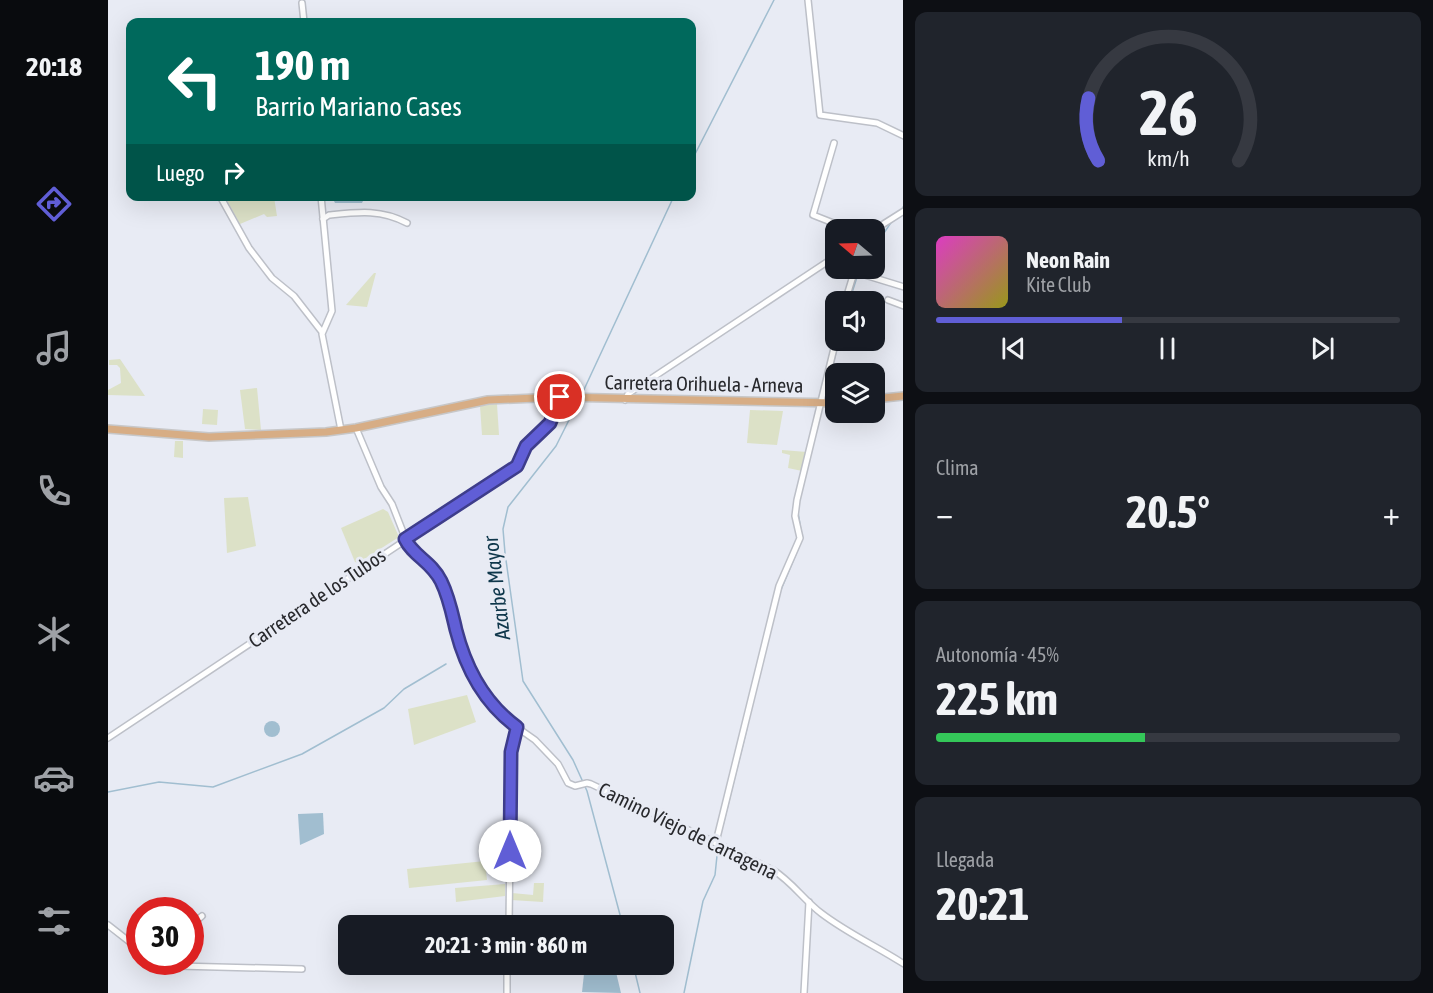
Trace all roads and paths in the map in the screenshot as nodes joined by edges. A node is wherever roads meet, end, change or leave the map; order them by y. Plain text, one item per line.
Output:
1 (808, 0) edge
2 (302, 3) dead end
3 (304, 18) edge
4 (903, 136) edge
5 (834, 143) dead end
6 (223, 201) edge
7 (321, 201) edge
8 (903, 211) edge
9 (323, 219) junction
10 (825, 220) edge
11 (885, 223) edge
12 (407, 224) dead end
13 (825, 263) edge
14 (881, 279) edge
15 (903, 287) edge
16 (888, 300) dead end
17 (903, 306) edge
18 (322, 332) junction
19 (834, 351) edge
20 (903, 396) edge
21 (560, 397) junction
22 (885, 398) edge
23 (625, 399) junction
24 (822, 403) junction
25 (356, 428) junction
26 (108, 429) edge
27 (341, 430) junction
28 (405, 539) junction
29 (517, 727) junction
30 (108, 738) edge
31 (716, 842) junction
32 (809, 902) junction
33 (508, 915) edge
34 (108, 925) edge
35 (126, 939) edge
36 (903, 964) edge
37 (204, 967) edge
38 (302, 969) dead end
39 (507, 975) edge
40 (506, 990) edge
41 (499, 993) edge
42 (804, 993) edge

1 - 4 street
2 - 3 street
5 - 10 street
6 - 18 street
7 - 9 street
8 - 11 street
9 - 12 street
9 - 18 street
13 - 23 street
14 - 15 street
16 - 17 street
18 - 27 street
19 - 24 street
20 - 22 main road
21 - 23 main road, Carretera Orihuela - Arneva
21 - 25 main road, Carretera Orihuela - Arneva
21 - 28 street, Carretera de los Tubos
23 - 24 main road, Carretera Orihuela - Arneva
24 - 31 street
25 - 27 main road, Carretera Orihuela - Arneva
25 - 28 street
26 - 27 main road, Carretera Orihuela - Arneva
28 - 29 street
28 - 30 street, Carretera de los Tubos
29 - 31 street, Camino Viejo de Cartagena
29 - 33 street
31 - 32 street, Camino Viejo de Cartagena
32 - 36 street, Camino Viejo de Cartagena
32 - 42 street
34 - 35 street
37 - 38 street
39 - 40 street
40 - 41 street

